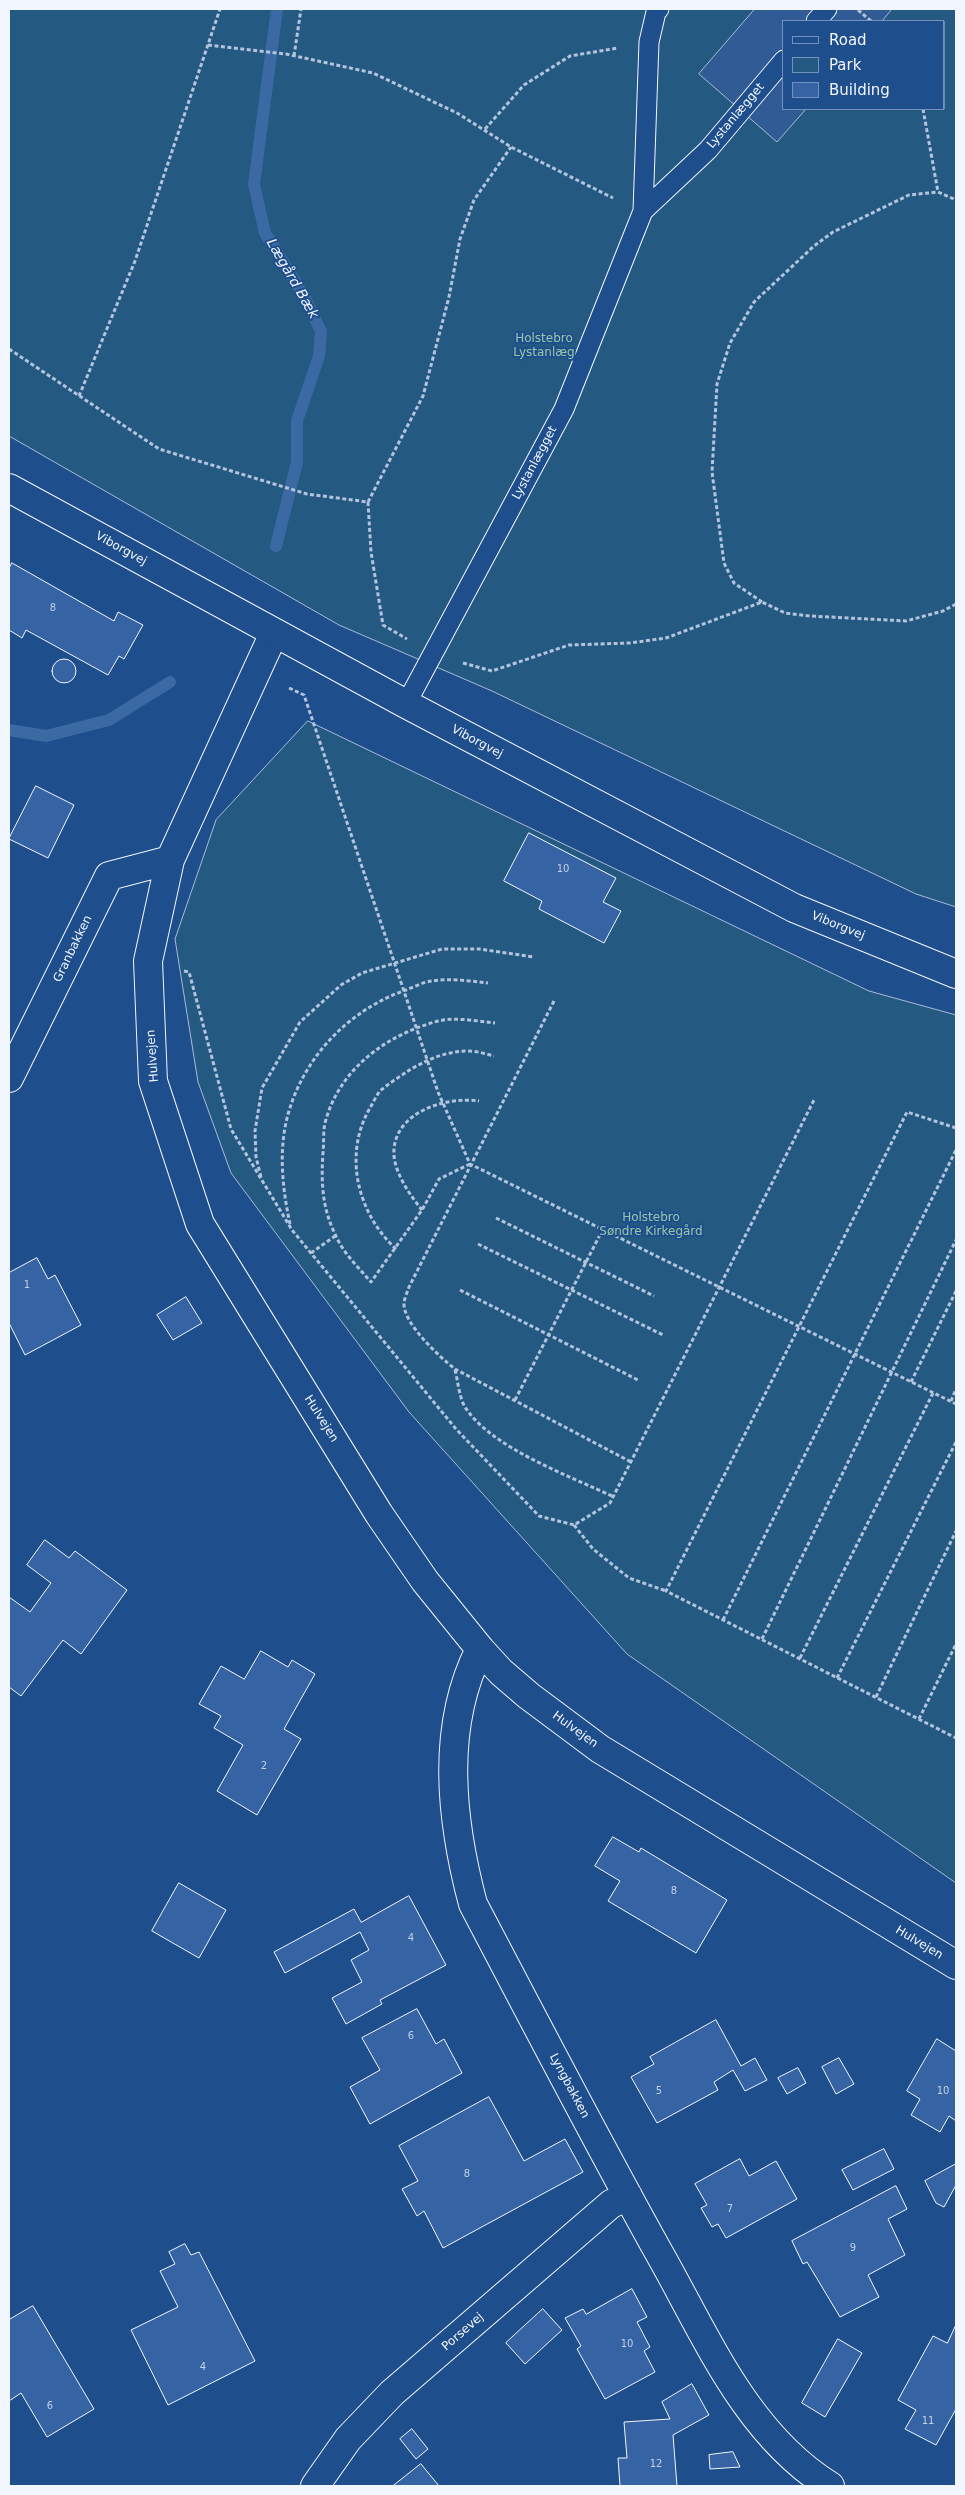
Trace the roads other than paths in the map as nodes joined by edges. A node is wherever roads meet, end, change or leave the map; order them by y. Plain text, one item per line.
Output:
1 (659, 9) edge
2 (827, 9) edge
3 (817, 20) edge
4 (782, 62) edge
5 (643, 212) junction
6 (9, 488) edge
7 (274, 633) junction
8 (406, 704) junction
9 (170, 860) junction
10 (956, 974) edge
11 (9, 1078) edge
12 (480, 1649) junction
13 (956, 1965) edge
14 (628, 2196) junction
15 (820, 2484) edge
16 (315, 2486) edge

1 - 5 lane, Lystanlægget
2 - 3 lane
4 - 5 lane, Lystanlægget
5 - 8 lane, Lystanlægget
6 - 7 street, Viborgvej
7 - 8 street, Viborgvej
7 - 9 street, Hulvejen
8 - 10 street, Viborgvej
9 - 11 street, Granbakken
9 - 12 street, Hulvejen
12 - 13 street, Hulvejen
12 - 14 street, Lyngbakken
14 - 15 street, Lyngbakken
14 - 16 street, Porsevej

